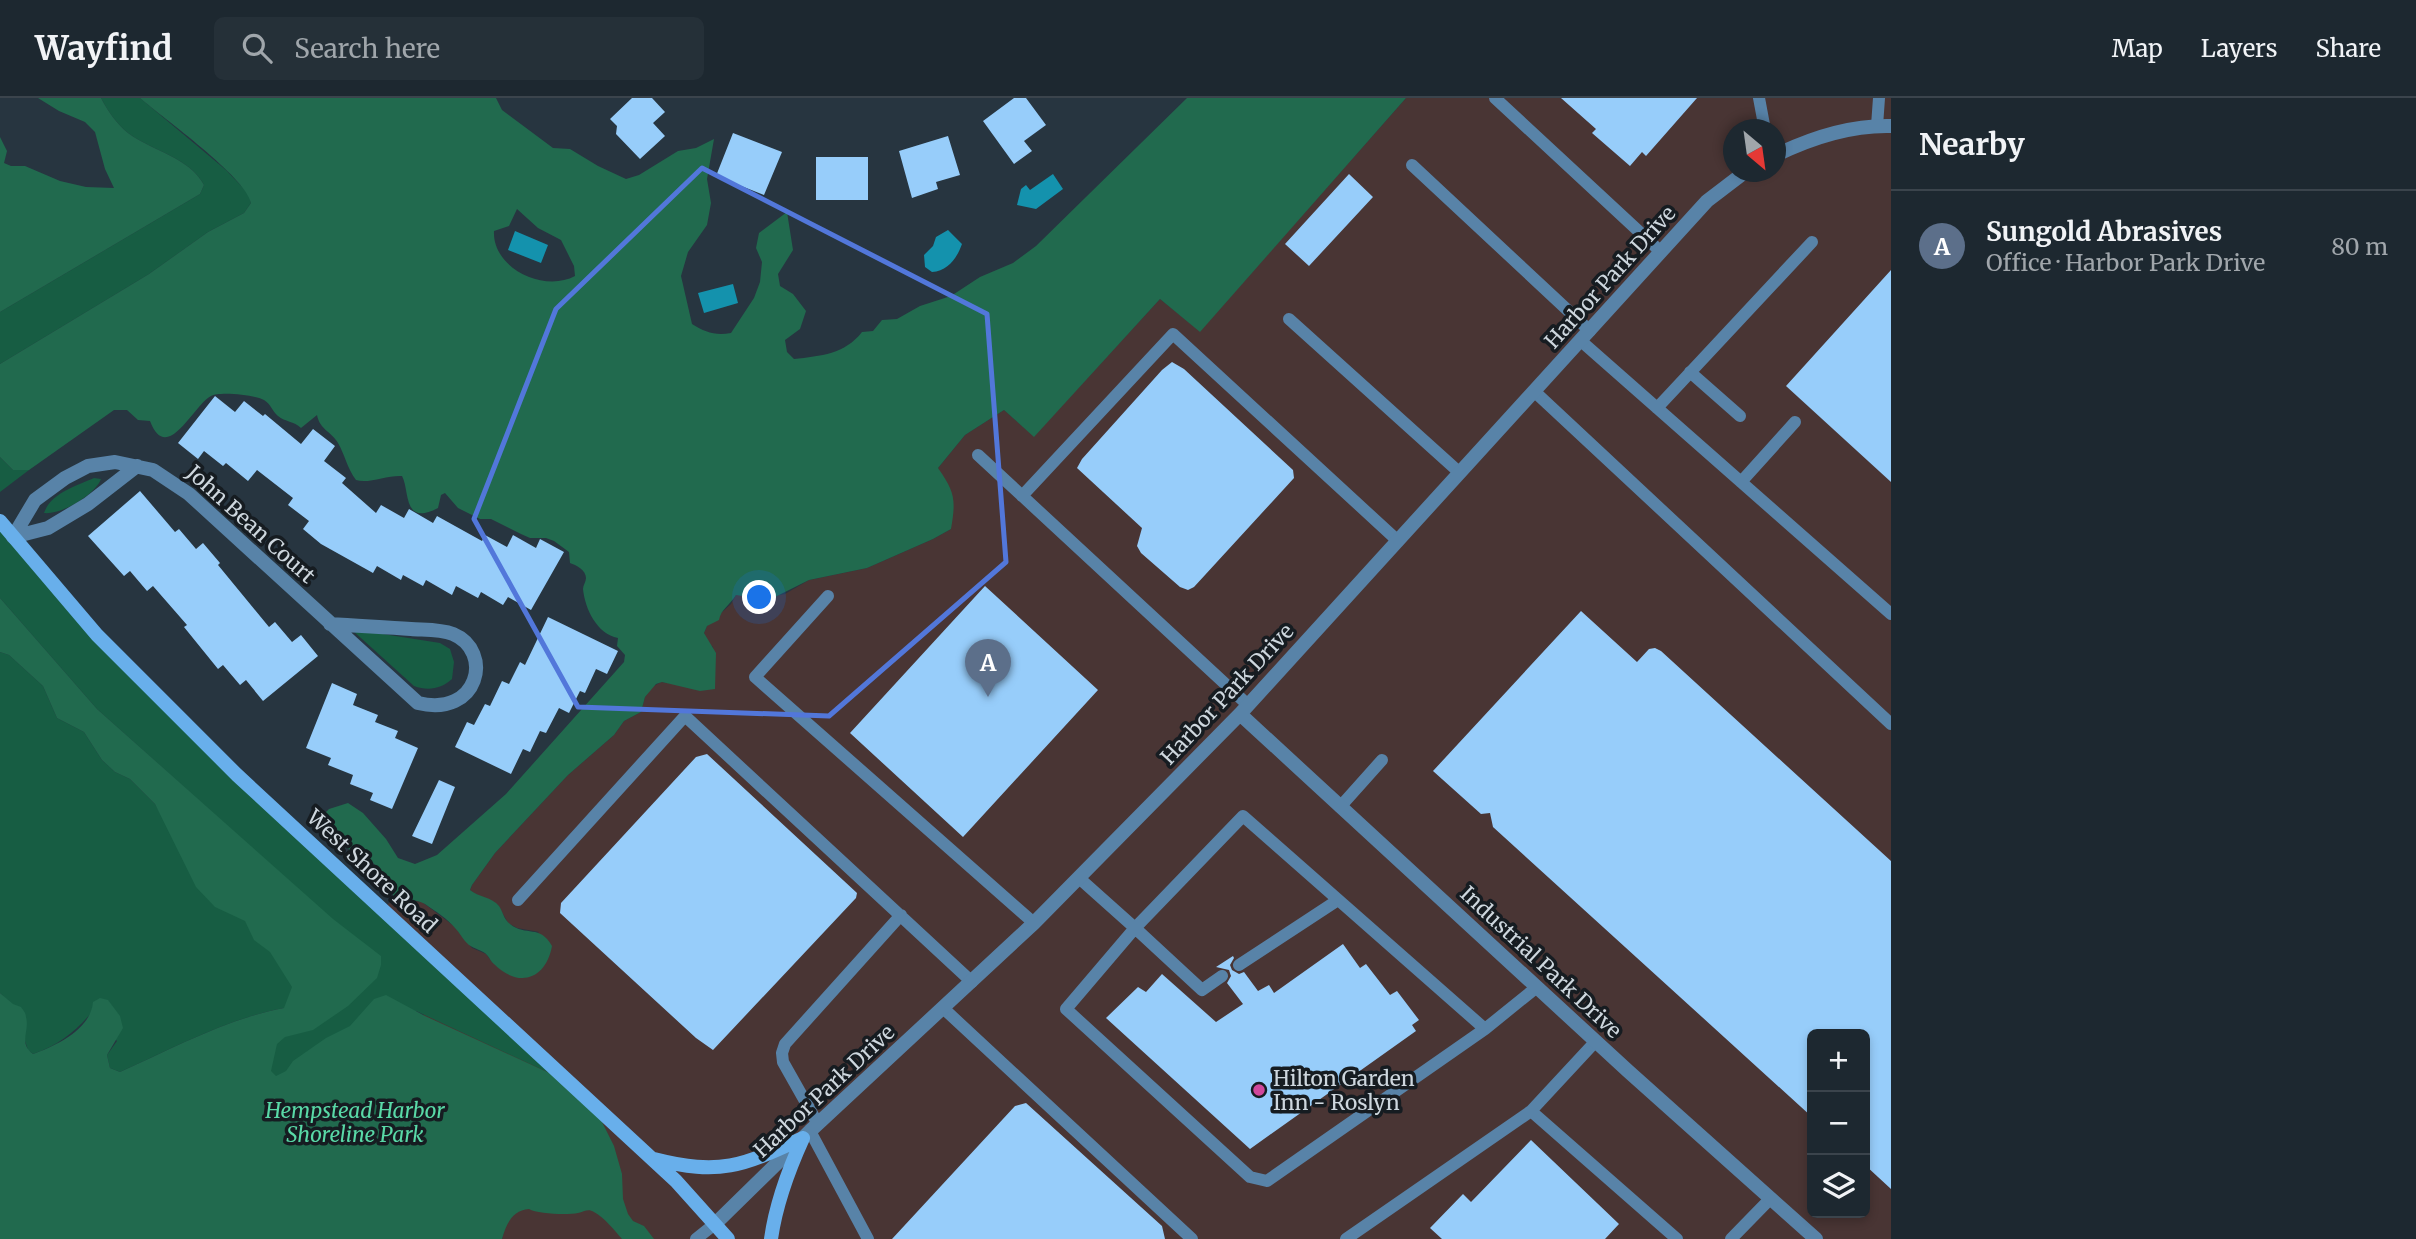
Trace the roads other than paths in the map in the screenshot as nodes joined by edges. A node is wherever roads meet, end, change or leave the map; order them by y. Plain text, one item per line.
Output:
1 (1495, 98) edge
2 (1759, 98) edge
3 (1879, 98) edge
4 (1763, 119) edge
5 (1884, 126) edge
6 (1786, 151) edge
7 (1412, 165) dead end
8 (1732, 182) edge
9 (1812, 243) dead end
10 (1661, 252) junction
11 (1289, 318) dead end
12 (1586, 336) junction
13 (1690, 372) junction
14 (1535, 392) junction
15 (1657, 408) junction
16 (1740, 416) dead end
17 (1795, 422) dead end
18 (978, 455) dead end
19 (137, 466) junction
20 (1460, 474) junction
21 (1741, 482) junction
22 (1022, 496) junction
23 (0, 521) edge
24 (13, 537) junction
25 (1398, 541) junction
26 (828, 596) dead end
27 (1891, 614) edge
28 (330, 624) junction
29 (1244, 710) junction
30 (1891, 724) edge
31 (1382, 760) dead end
32 (1340, 807) junction
33 (1079, 878) junction
34 (518, 900) dead end
35 (1338, 900) junction
36 (901, 915) junction
37 (1034, 923) junction
38 (1135, 928) junction
39 (1239, 965) dead end
40 (1222, 976) dead end
41 (972, 982) junction
42 (1537, 987) junction
43 (943, 1009) junction
44 (1485, 1029) junction
45 (1596, 1041) junction
46 (1531, 1111) junction
47 (811, 1131) junction
48 (653, 1159) junction
49 (1771, 1198) junction
50 (716, 1223) junction
51 (696, 1239) edge
52 (728, 1239) edge
53 (771, 1239) edge
54 (868, 1239) edge
55 (1192, 1239) edge
56 (1346, 1239) edge
57 (1676, 1239) edge
58 (1731, 1239) edge
59 (1816, 1239) edge

1 - 10 lane
2 - 4 lane
3 - 5 lane
5 - 6 street
7 - 12 lane
8 - 10 street, Harbor Park Drive
9 - 13 lane
10 - 12 street, Harbor Park Drive
11 - 20 lane
12 - 14 street, Harbor Park Drive
12 - 15 lane
13 - 15 lane
13 - 16 lane
14 - 20 street, Harbor Park Drive
14 - 30 lane
15 - 21 lane
17 - 21 lane
18 - 22 lane
19 - 24 street
19 - 24 street, John Bean Court
19 - 28 street, John Bean Court
20 - 25 street, Harbor Park Drive
21 - 27 lane
22 - 25 lane
22 - 29 lane
23 - 24 main road, West Shore Road
24 - 48 main road, West Shore Road
25 - 29 street, Harbor Park Drive
26 - 37 lane
28 - 28 street, John Bean Court
29 - 32 street, Industrial Park Drive
29 - 33 street, Harbor Park Drive
31 - 32 lane
32 - 42 street, Industrial Park Drive
33 - 37 street, Harbor Park Drive
33 - 38 lane
34 - 36 lane
35 - 38 lane
35 - 39 lane
35 - 44 lane
36 - 41 lane
36 - 47 lane
37 - 41 street, Harbor Park Drive
38 - 40 lane
38 - 44 lane
41 - 43 street, Harbor Park Drive
42 - 44 lane
42 - 45 street, Industrial Park Drive
43 - 47 street, Harbor Park Drive
43 - 55 lane
45 - 46 lane
45 - 49 street, Industrial Park Drive
46 - 56 lane
46 - 57 lane
47 - 48 main road
47 - 50 street, Harbor Park Drive
47 - 53 main road
47 - 54 lane
48 - 50 main road, West Shore Road
49 - 58 lane
49 - 59 street, Industrial Park Drive
50 - 51 lane
50 - 52 main road, West Shore Road

